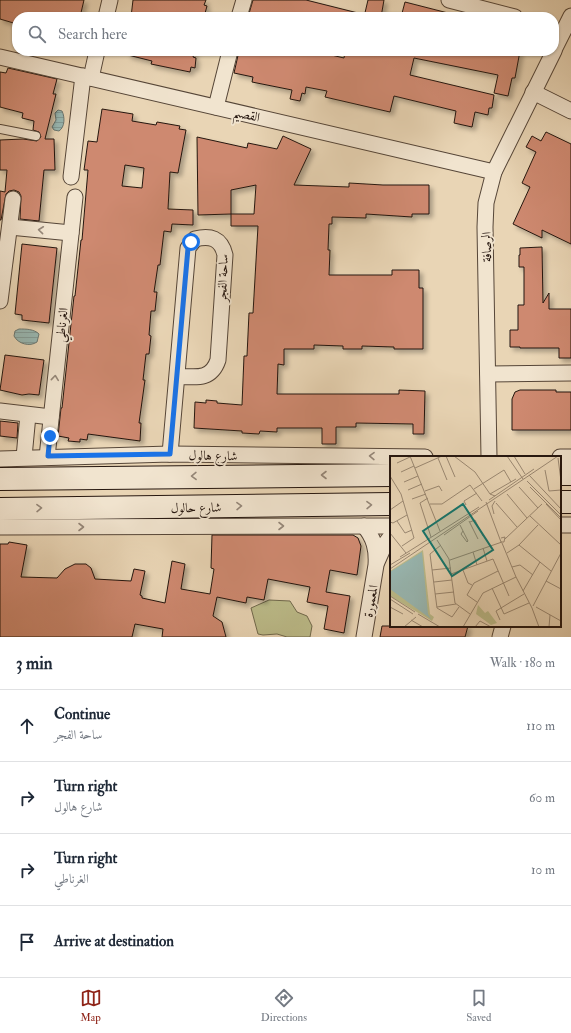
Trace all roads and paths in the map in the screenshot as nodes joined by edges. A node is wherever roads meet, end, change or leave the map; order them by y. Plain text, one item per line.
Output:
1 (110, 0) edge
2 (244, 0) edge
3 (449, 0) edge
4 (107, 12) edge
5 (240, 12) edge
6 (496, 12) edge
7 (571, 16) edge
8 (559, 28) edge
9 (95, 56) edge
10 (229, 56) edge
11 (551, 56) edge
12 (0, 57) edge
13 (87, 77) junction
14 (533, 92) junction
15 (216, 107) junction
16 (571, 111) edge
17 (0, 129) edge
18 (36, 136) dead end
19 (494, 172) junction
20 (71, 178) dead end
21 (75, 197) dead end
22 (13, 199) dead end
23 (10, 227) junction
24 (71, 232) junction
25 (0, 300) edge
26 (571, 373) edge
27 (488, 374) junction
28 (177, 376) junction
29 (0, 412) edge
30 (28, 415) junction
31 (51, 417) junction
32 (170, 454) junction
33 (48, 456) junction
34 (489, 456) edge
35 (24, 457) junction
36 (390, 457) edge
37 (0, 458) edge
38 (390, 475) edge
39 (0, 478) edge
40 (390, 504) edge
41 (0, 509) edge
42 (364, 526) junction
43 (390, 526) edge
44 (0, 527) edge
45 (390, 538) edge
46 (376, 565) junction
47 (503, 627) edge
48 (364, 637) edge
49 (500, 637) edge

1 - 4 street
2 - 5 street
3 - 6 street
7 - 8 street, الرصافة
9 - 13 street
10 - 15 street
11 - 14 street, الرصافة
12 - 13 street, القصيم
13 - 15 street, القصيم
13 - 20 street
14 - 16 street
14 - 19 street, الرصافة
15 - 19 street, القصيم
17 - 18 lane
19 - 27 street, الرصافة
21 - 24 street, الغرناطي
22 - 23 street
24 -> 23 street
23 - 25 street
31 -> 24 street, الغرناطي
26 - 27 street
27 - 34 street, الرصافة
28 - 28 street, ساحة الفجر
28 - 32 street, ساحة الفجر
29 - 30 street
30 - 31 street
30 - 35 street
31 - 33 street, الغرناطي
32 - 33 street, شارع هالول
36 -> 32 street, شارع هالول
33 - 35 street, شارع هالول
35 - 37 street, شارع هالول
38 -> 39 main road
41 -> 40 main road, شارع حالول
42 - 43 street
44 -> 42 street
42 - 46 street, المعمورة
45 - 46 street, المعمورة
46 - 48 street, المعمورة
47 - 49 street

